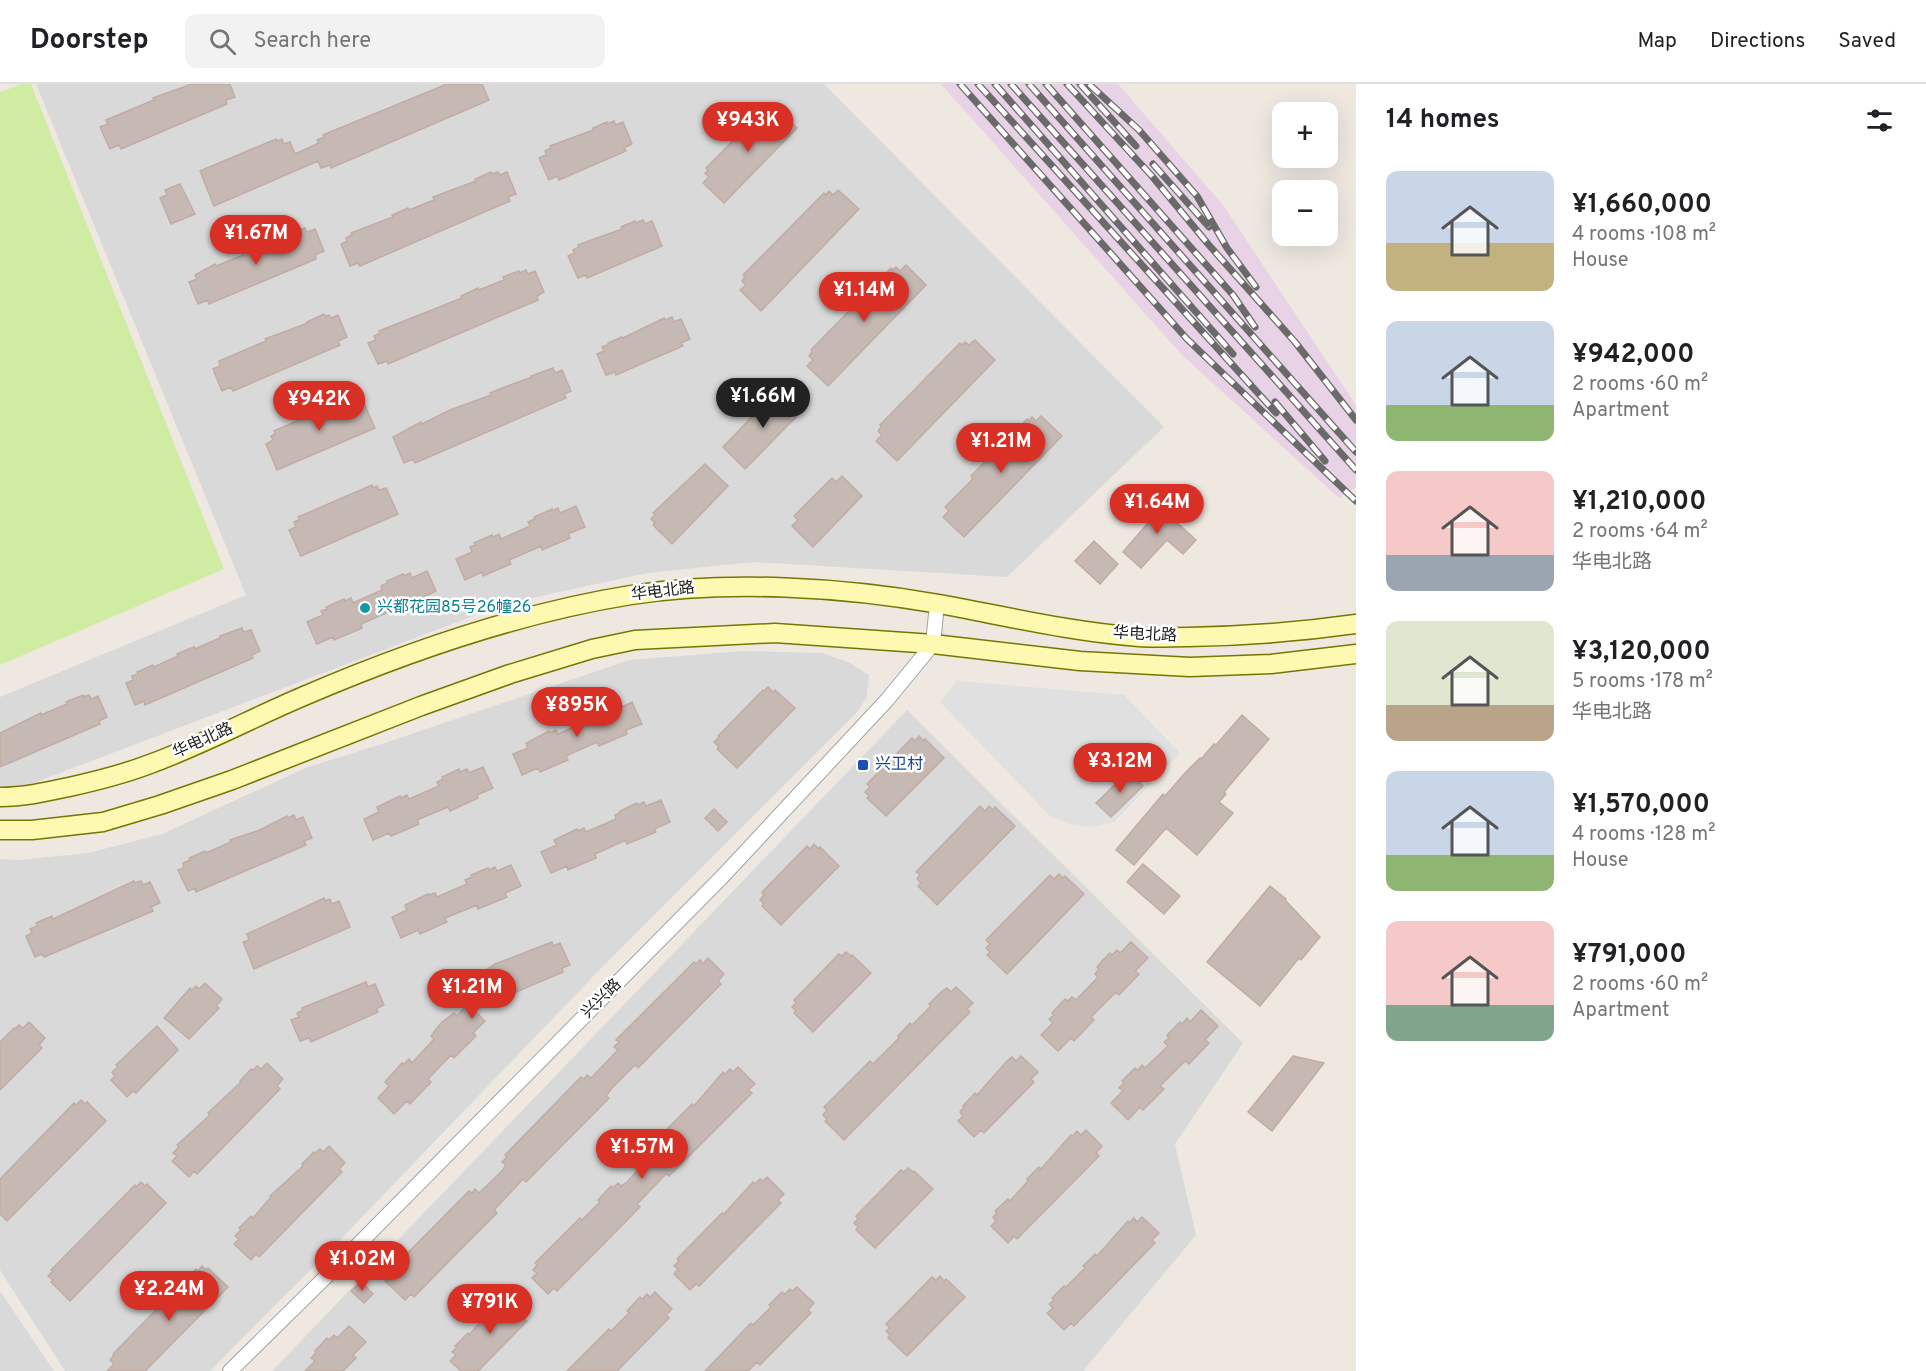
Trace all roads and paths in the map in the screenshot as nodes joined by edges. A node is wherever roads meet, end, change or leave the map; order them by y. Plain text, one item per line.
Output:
1 (937, 604) junction
2 (1356, 624) edge
3 (933, 644) junction
4 (1356, 654) edge
5 (0, 797) edge
6 (0, 830) edge
7 (230, 1371) edge

1 - 2 main road, 华电北路
1 - 3 street
1 - 5 main road, 华电北路
3 - 4 main road, 华电北路
3 - 6 main road, 华电北路
3 - 7 street, 兴兴路

